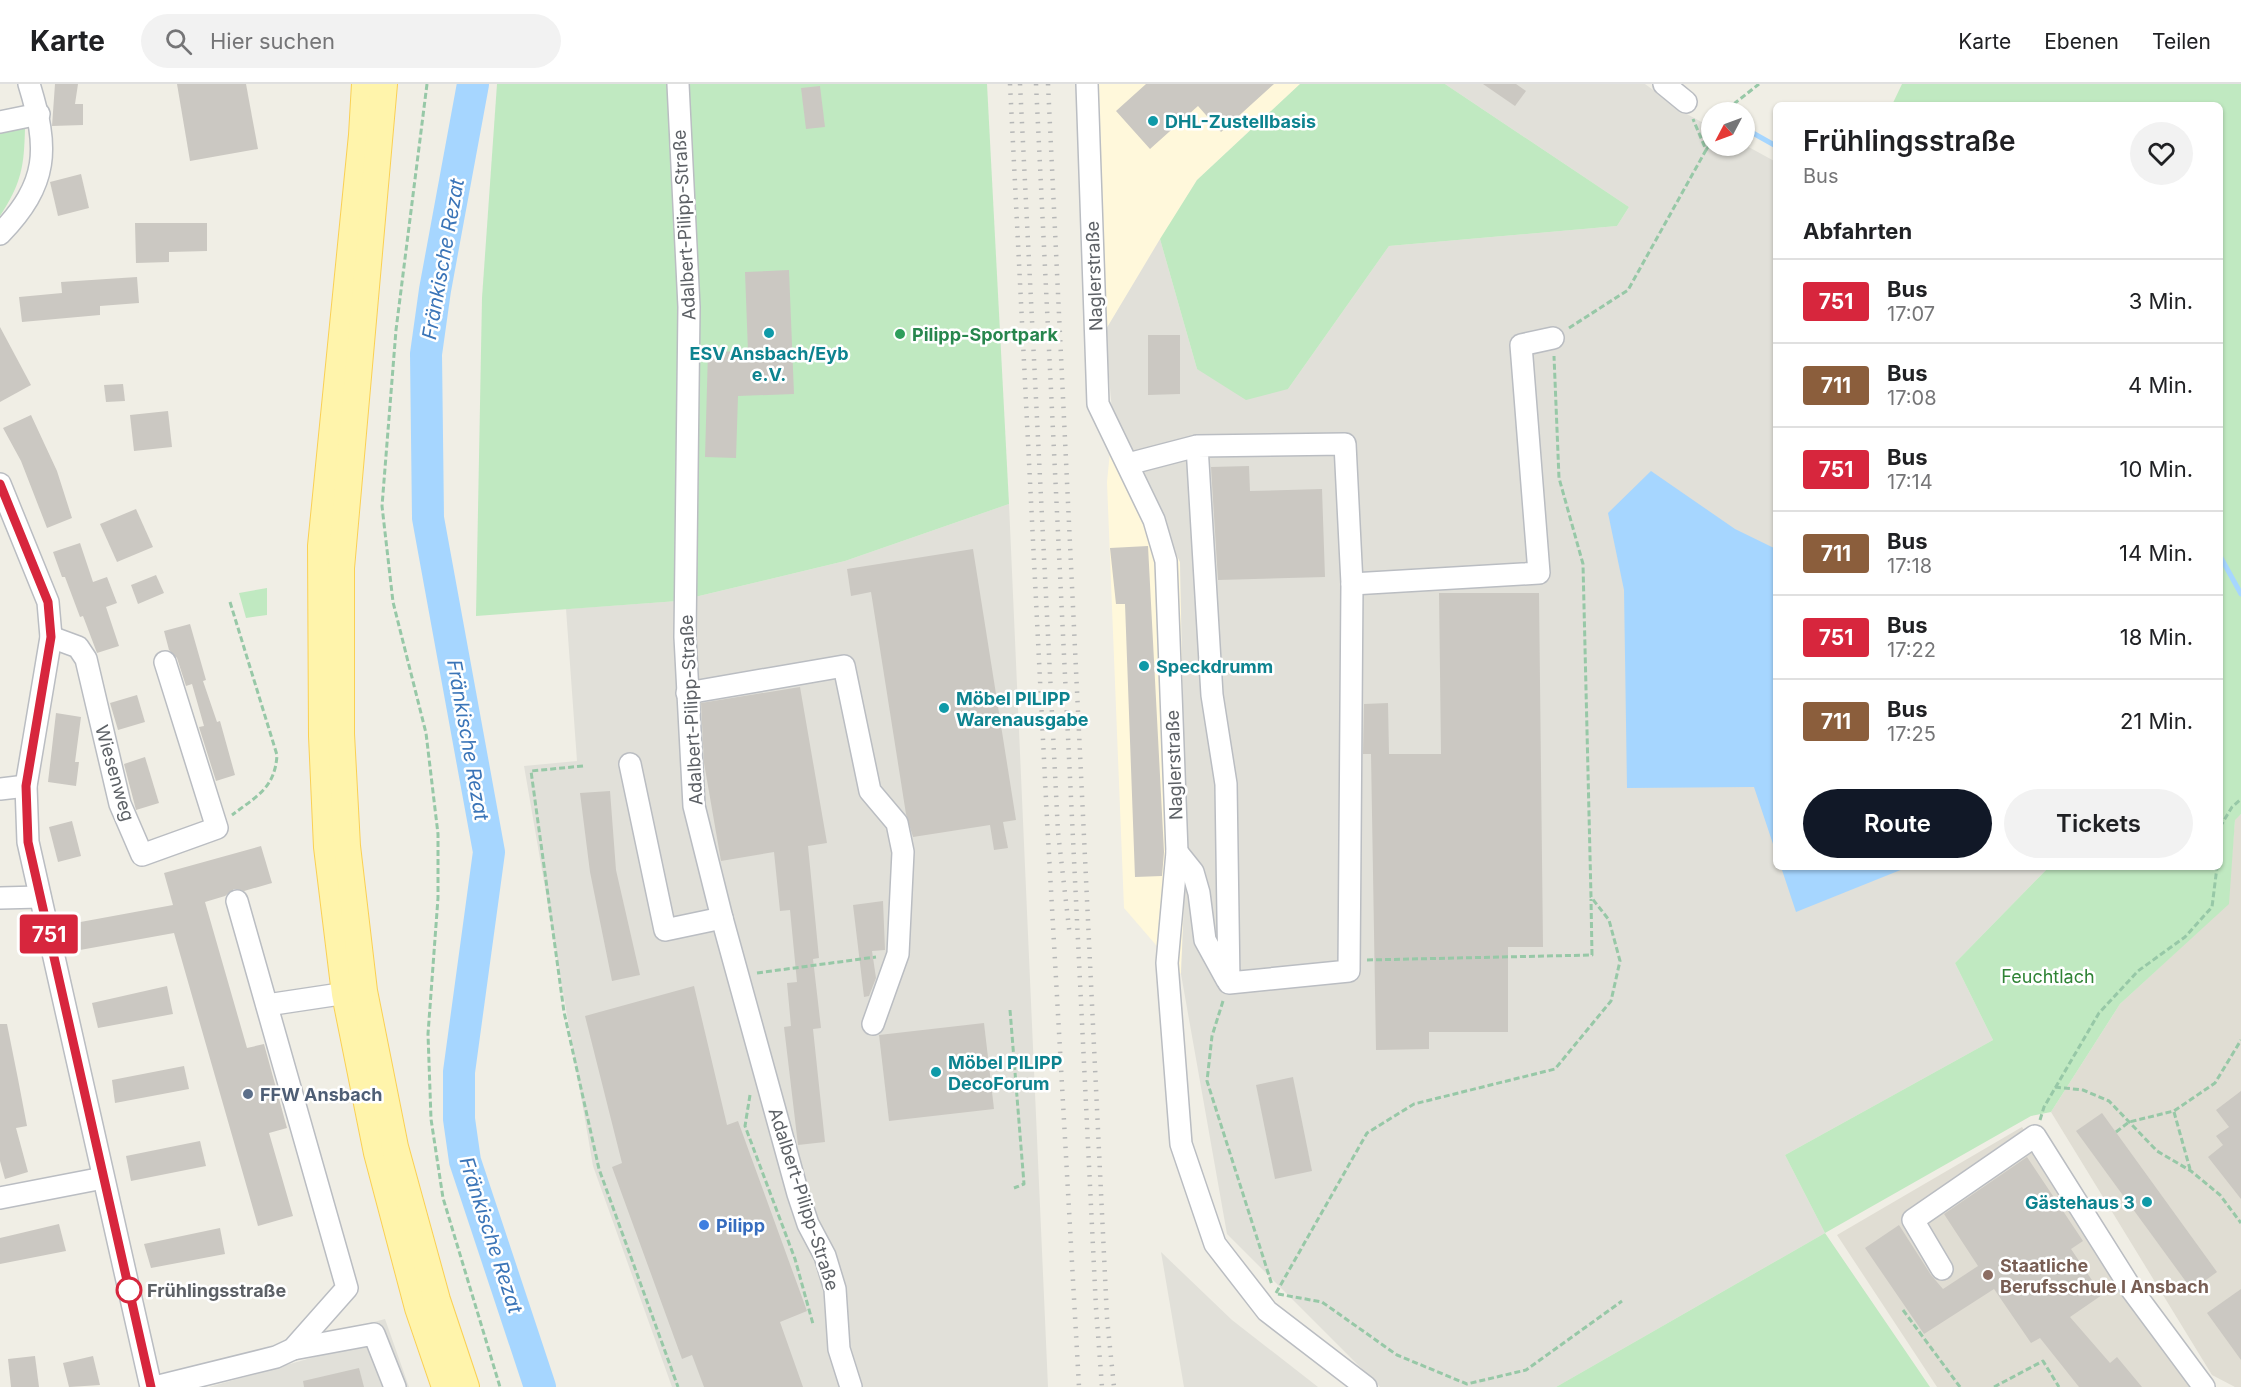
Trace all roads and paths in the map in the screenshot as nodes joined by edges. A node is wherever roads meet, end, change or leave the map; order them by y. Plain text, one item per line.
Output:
1 (29, 84) edge
2 (365, 84) edge
3 (384, 84) edge
4 (427, 84) edge
5 (678, 84) edge
6 (1664, 84) edge
7 (1760, 84) edge
8 (1092, 88) edge
9 (1686, 102) joint
10 (1736, 102) edge
11 (39, 114) junction
12 (0, 122) edge
13 (1701, 138) edge
14 (1703, 156) edge
15 (0, 234) edge
16 (1553, 338) junction
17 (1197, 446) junction
18 (1128, 464) junction
19 (0, 484) edge
20 (1352, 584) junction
21 (230, 602) dead end
22 (51, 637) junction
23 (165, 662) dead end
24 (687, 693) junction
25 (630, 764) dead end
26 (583, 766) dead end
27 (26, 786) junction
28 (0, 789) edge
29 (2241, 799) edge
30 (2223, 822) edge
31 (217, 828) junction
32 (1178, 852) junction
33 (2217, 870) edge
34 (40, 897) junction
35 (1591, 897) junction
36 (0, 898) edge
37 (237, 901) dead end
38 (722, 918) junction
39 (898, 954) junction
40 (1349, 960) junction
41 (738, 976) junction
42 (1228, 983) junction
43 (355, 992) junction
44 (267, 1005) junction
45 (1010, 1010) dead end
46 (873, 1024) dead end
47 (2241, 1040) edge
48 (2055, 1087) junction
49 (750, 1092) dead end
50 (2174, 1111) junction
51 (2129, 1122) junction
52 (2116, 1132) dead end
53 (2035, 1136) junction
54 (2191, 1171) junction
55 (103, 1178) junction
56 (1014, 1188) dead end
57 (0, 1198) edge
58 (2241, 1223) edge
59 (1942, 1269) dead end
60 (1275, 1294) junction
61 (1622, 1301) dead end
62 (1903, 1310) dead end
63 (813, 1324) dead end
64 (293, 1349) junction
65 (153, 1387) edge
66 (395, 1387) edge
67 (445, 1387) edge
68 (466, 1387) edge
69 (500, 1387) edge
70 (678, 1387) edge
71 (851, 1387) edge
72 (1366, 1387) edge
73 (1960, 1387) edge
74 (1994, 1387) edge
75 (2059, 1387) edge
76 (2204, 1387) edge

1 - 11 street
2 - 43 main road
3 - 43 main road
4 - 69 path
5 - 24 street, Adalbert-Pilipp-Straße
6 - 9 street
7 - 10 path
8 - 18 street, Naglerstraße
9 - 13 path
11 - 12 street
11 - 15 street
14 - 16 path
16 - 20 street
16 - 35 path
17 - 18 street
17 - 20 street
17 - 42 street
18 - 32 street, Naglerstraße
19 - 22 street
20 - 40 street
21 - 31 path
22 - 27 street
22 - 31 street, Wiesenweg
23 - 31 street
24 - 38 street, Adalbert-Pilipp-Straße
24 - 39 street
25 - 38 street
26 - 70 path
27 - 28 street
27 - 34 street
29 - 30 path
32 - 42 street
32 - 72 street, Naglerstraße
33 - 48 path
34 - 36 street
34 - 55 street
35 - 40 path
35 - 60 path
37 - 44 street
38 - 41 street, Adalbert-Pilipp-Straße
39 - 41 path
39 - 46 street
40 - 42 street
41 - 71 street, Adalbert-Pilipp-Straße
42 - 60 path
43 - 44 street
43 - 67 main road
43 - 68 main road
44 - 64 street
45 - 56 path
47 - 50 path
48 - 51 path
48 - 53 path
49 - 63 path
50 - 51 path
50 - 54 path
51 - 52 path
51 - 54 path
53 - 59 street
53 - 76 street
54 - 58 path
55 - 57 street
55 - 65 street
60 - 61 path
62 - 73 path
64 - 65 street
64 - 66 street
74 - 75 path

